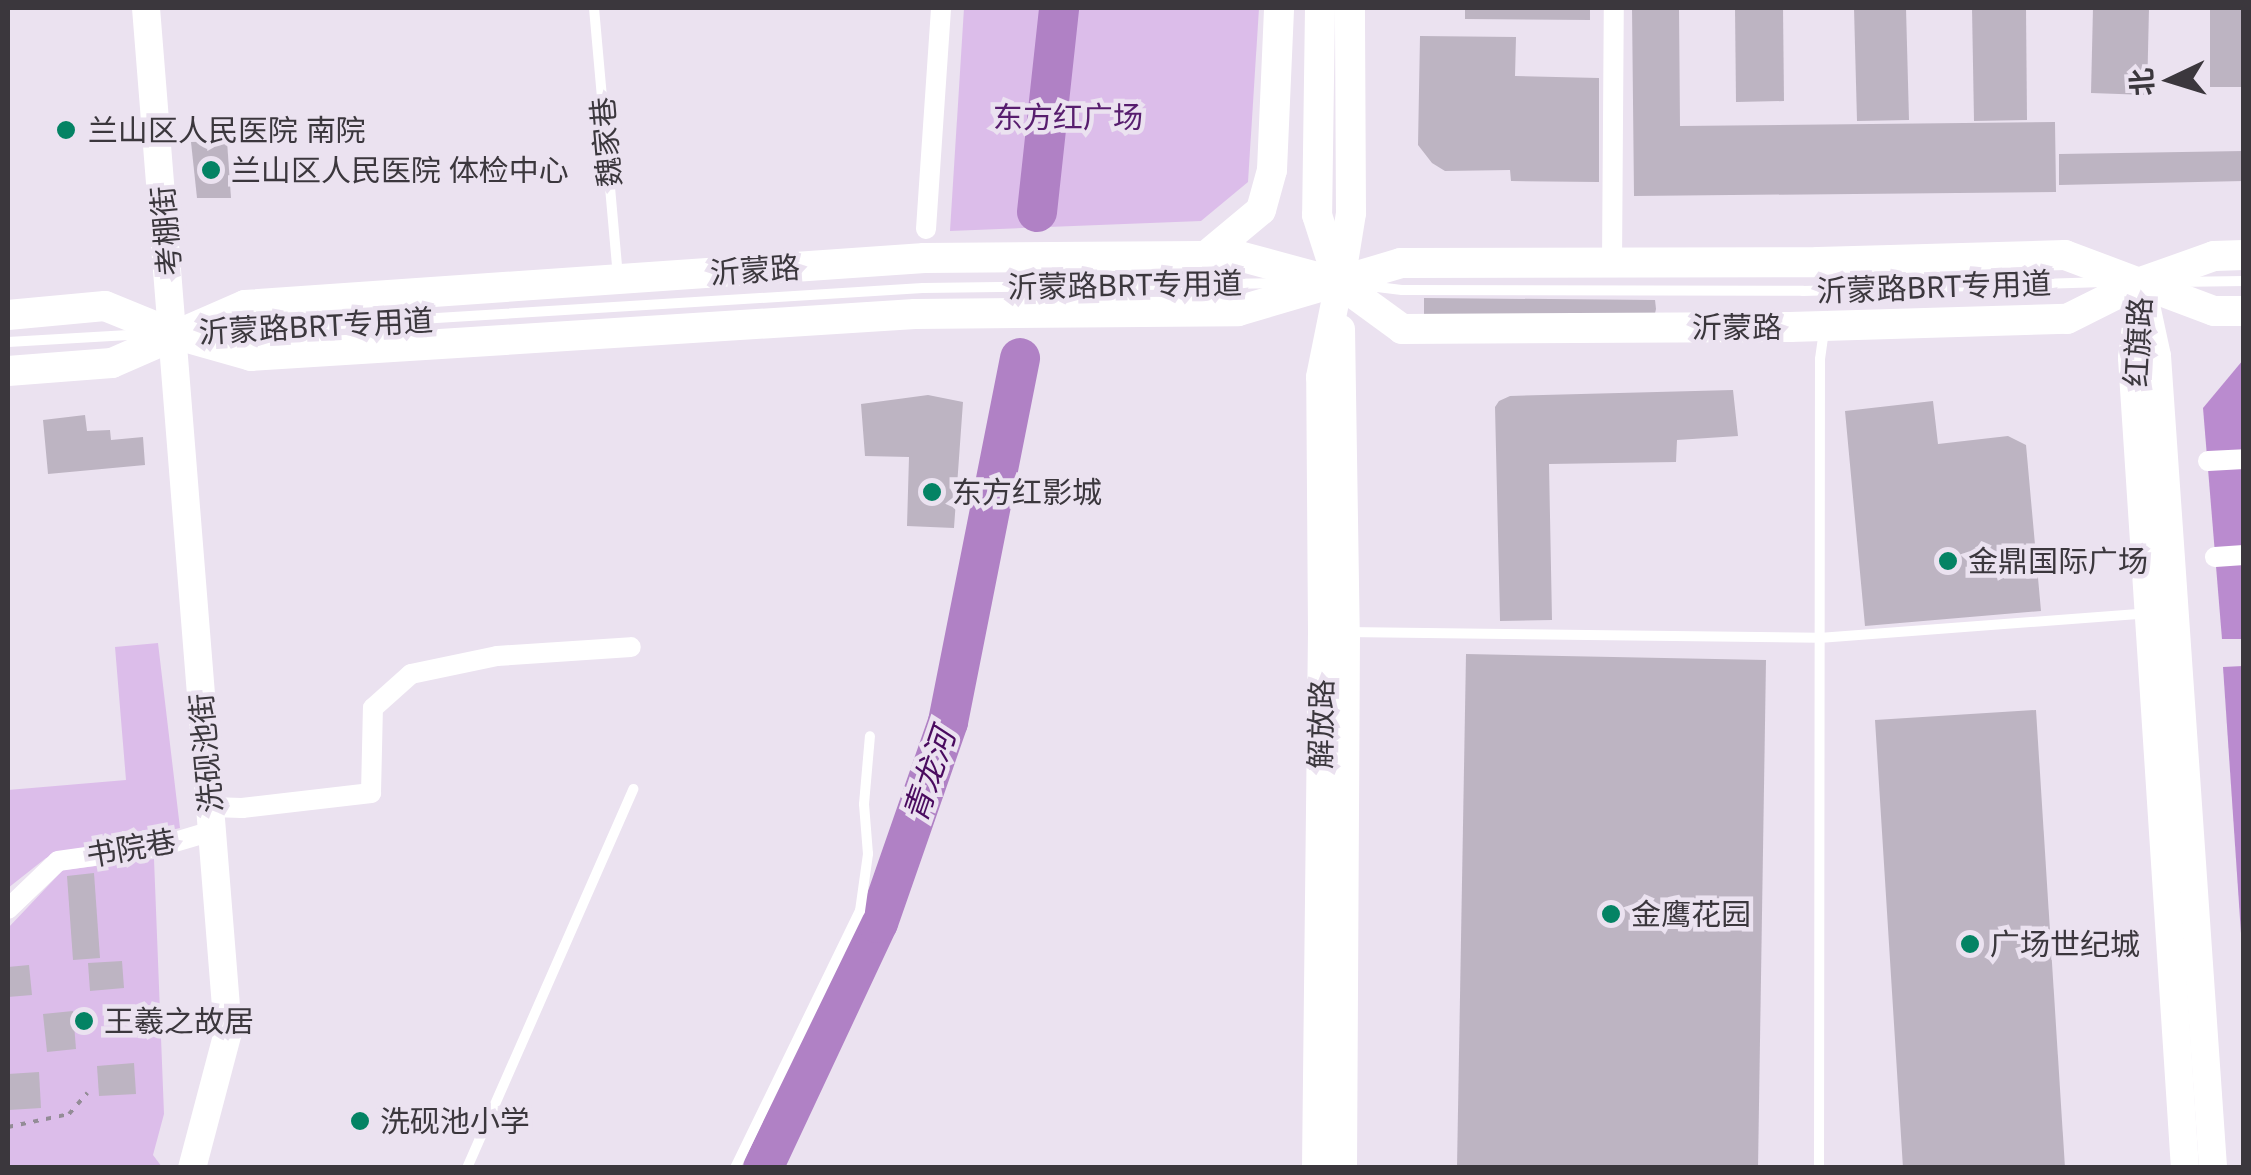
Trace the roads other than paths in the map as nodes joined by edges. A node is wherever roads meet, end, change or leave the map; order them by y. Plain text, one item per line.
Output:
1 (146, 8) edge
2 (594, 8) edge
3 (940, 8) edge
4 (1279, 8) edge
5 (1320, 8) edge
6 (1350, 8) edge
7 (1614, 8) edge
8 (926, 229) dead end
9 (1208, 254) junction
10 (2244, 256) edge
11 (1612, 264) junction
12 (619, 278) junction
13 (2244, 281) edge
14 (1339, 282) junction
15 (2141, 282) junction
16 (2244, 310) edge
17 (8, 315) edge
18 (1826, 326) junction
19 (174, 334) junction
20 (8, 342) edge
21 (8, 372) edge
22 (2244, 459) edge
23 (2208, 460) dead end
24 (2244, 554) edge
25 (2216, 557) dead end
26 (2149, 613) junction
27 (1346, 632) junction
28 (1820, 638) junction
29 (631, 647) dead end
30 (870, 736) dead end
31 (633, 789) dead end
32 (211, 819) junction
33 (8, 909) edge
34 (192, 1168) edge
35 (467, 1168) edge
36 (735, 1168) edge
37 (1316, 1168) edge
38 (1344, 1168) edge
39 (1819, 1168) edge
40 (2185, 1168) edge
41 (2213, 1168) edge

1 - 19 street, 考棚街
2 - 12 lane, 魏家巷
3 - 8 street
4 - 9 main road
5 - 14 main road, 解放路
6 - 14 main road, 解放路
7 - 11 street
9 - 12 main road, 沂蒙路
9 - 14 main road, 沂蒙路
10 - 15 main road, 沂蒙路
11 - 14 main road, 沂蒙路
11 - 15 main road, 沂蒙路
12 - 19 main road, 沂蒙路
13 - 15 lane, 沂蒙路BRT专用道
14 - 15 lane, 沂蒙路BRT专用道
14 - 18 main road, 沂蒙路
14 - 19 lane, 沂蒙路BRT专用道
14 - 19 main road, 沂蒙路
14 - 27 street, 解放路
14 - 37 street, 解放路
15 - 16 main road, 沂蒙路
15 - 18 main road, 沂蒙路
15 - 26 street, 红旗路
15 - 41 street, 红旗路
17 - 19 main road, 沂蒙路
18 - 28 lane
19 - 20 lane, 沂蒙路BRT专用道
19 - 21 main road, 沂蒙路
19 - 32 street, 洗砚池街
22 - 23 street
24 - 25 street
26 - 28 lane
26 - 40 street, 红旗路
27 - 28 lane
27 - 38 street, 解放路
28 - 39 lane
29 - 32 street, 书院巷
30 - 36 lane
31 - 35 lane
32 - 33 street, 书院巷
32 - 34 street, 洗砚池街

